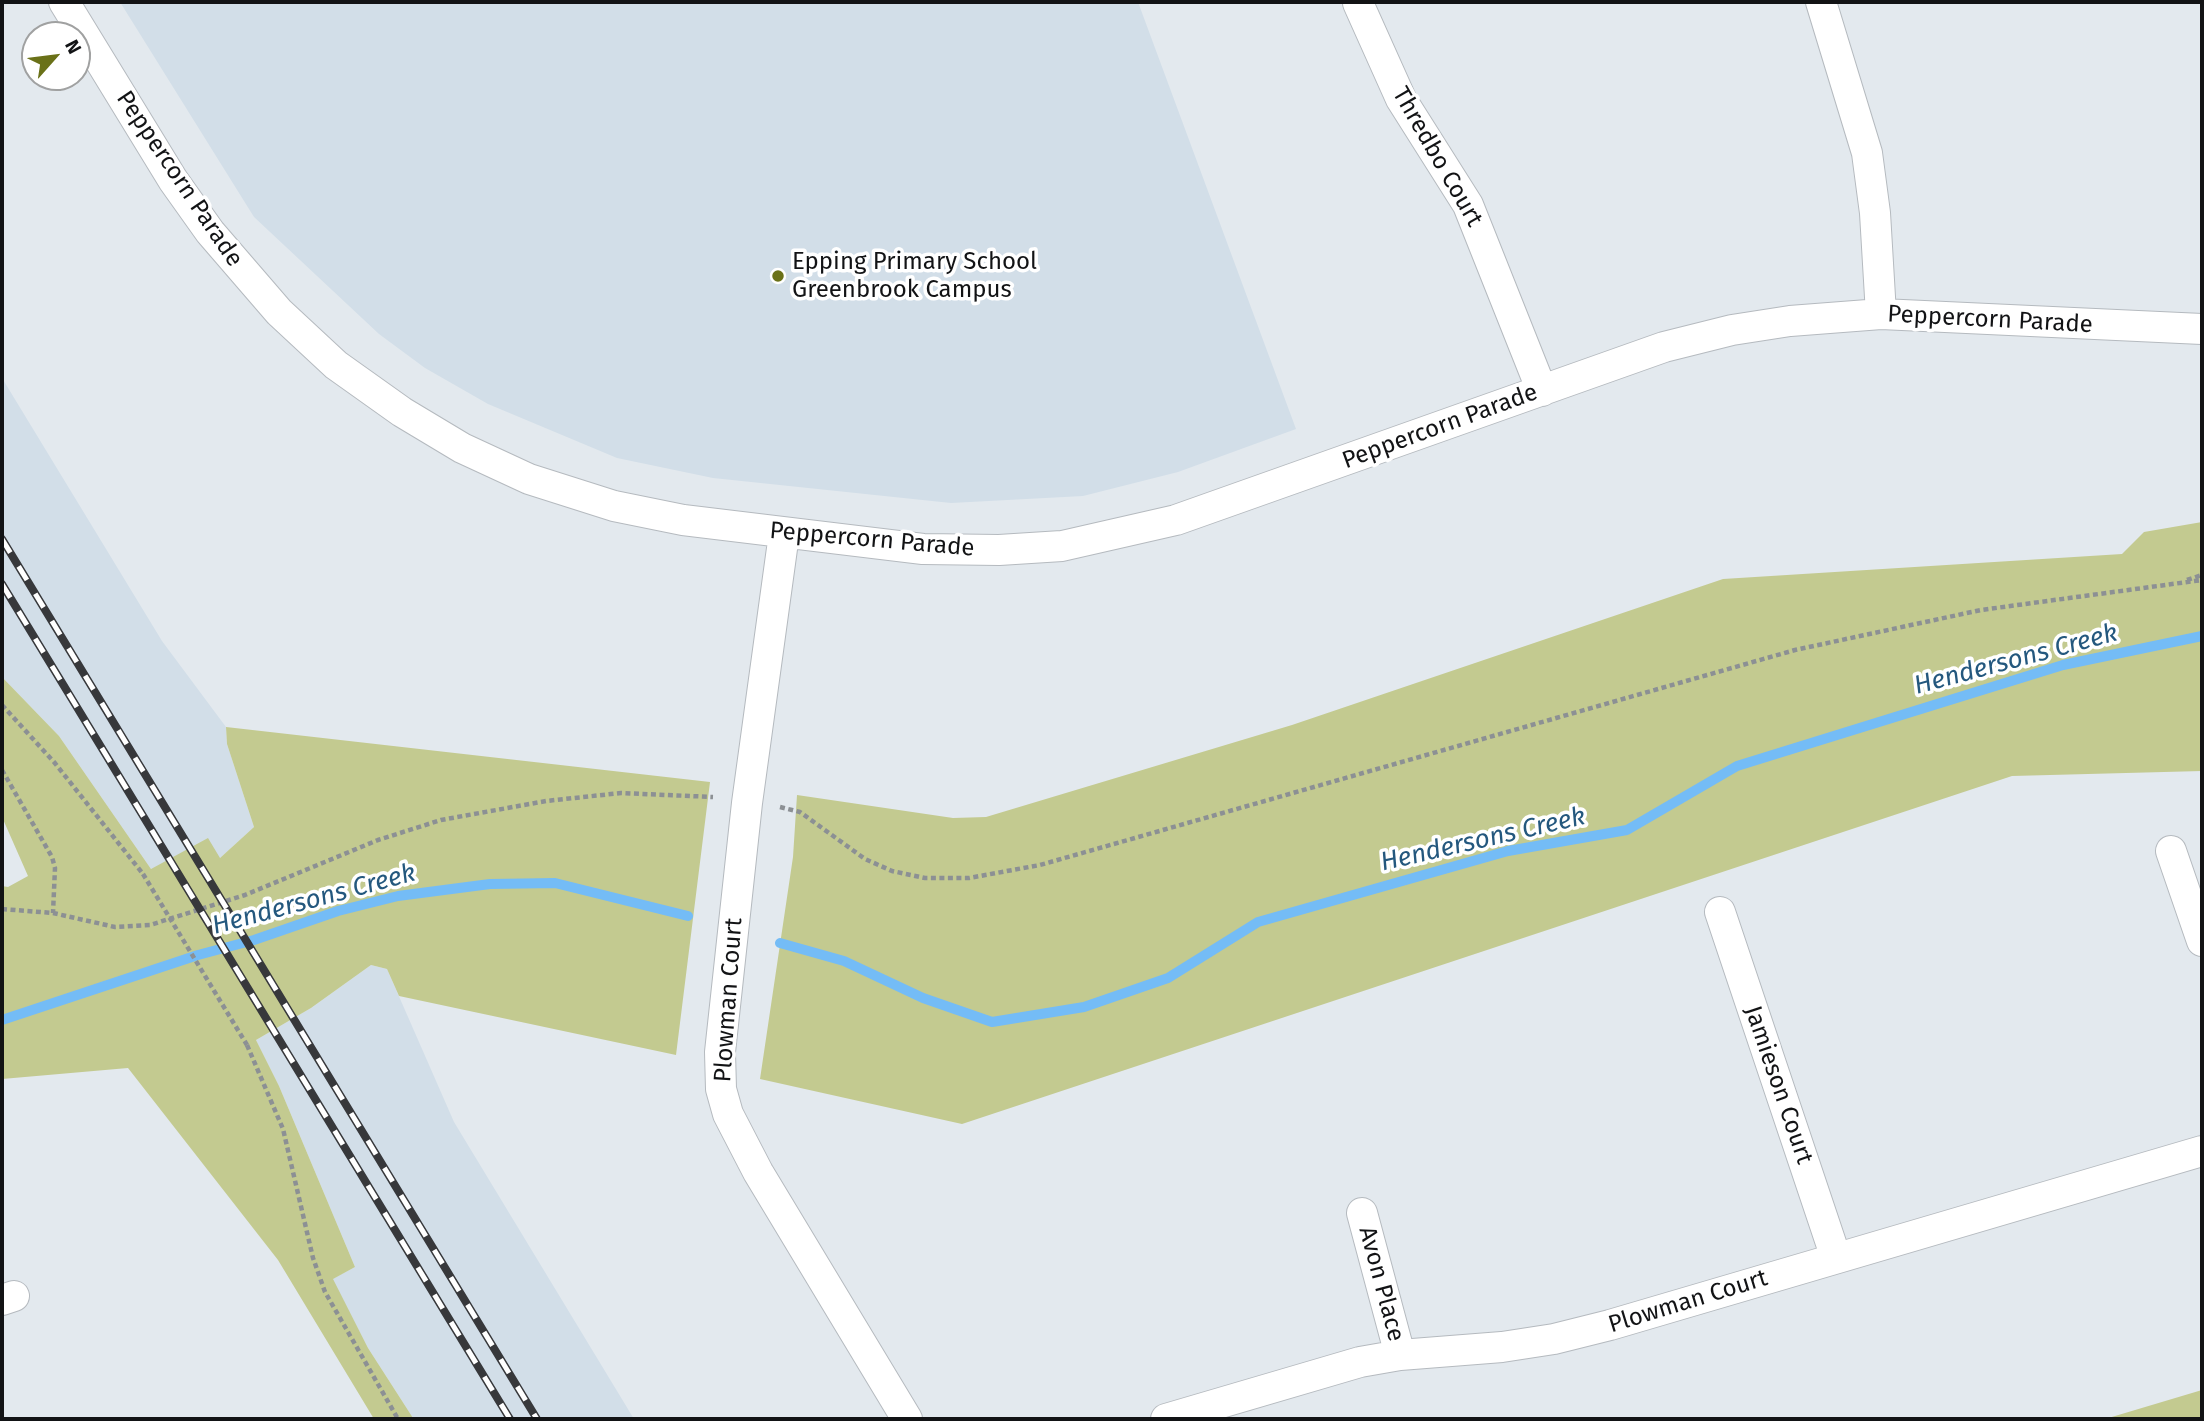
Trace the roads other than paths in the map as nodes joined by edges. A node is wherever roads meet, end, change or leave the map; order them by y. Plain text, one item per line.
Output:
1 (64, 2) edge
2 (1823, 2) edge
3 (1358, 3) edge
4 (1881, 314) junction
5 (2202, 329) edge
6 (1542, 391) junction
7 (784, 534) junction
8 (2171, 851) dead end
9 (1720, 912) dead end
10 (2202, 941) edge
11 (2202, 1152) edge
12 (1362, 1213) dead end
13 (1836, 1258) junction
14 (1399, 1355) junction
15 (907, 1419) edge
16 (1166, 1419) edge

1 - 7 street, Peppercorn Parade
2 - 4 street
3 - 6 street, Thredbo Court
4 - 5 street, Peppercorn Parade
4 - 6 street, Peppercorn Parade
6 - 7 street, Peppercorn Parade
7 - 15 street, Plowman Court
8 - 10 street
9 - 13 street, Jamieson Court
11 - 13 street, Plowman Court
12 - 14 street, Avon Place
13 - 14 street, Plowman Court
14 - 16 street, Plowman Court

